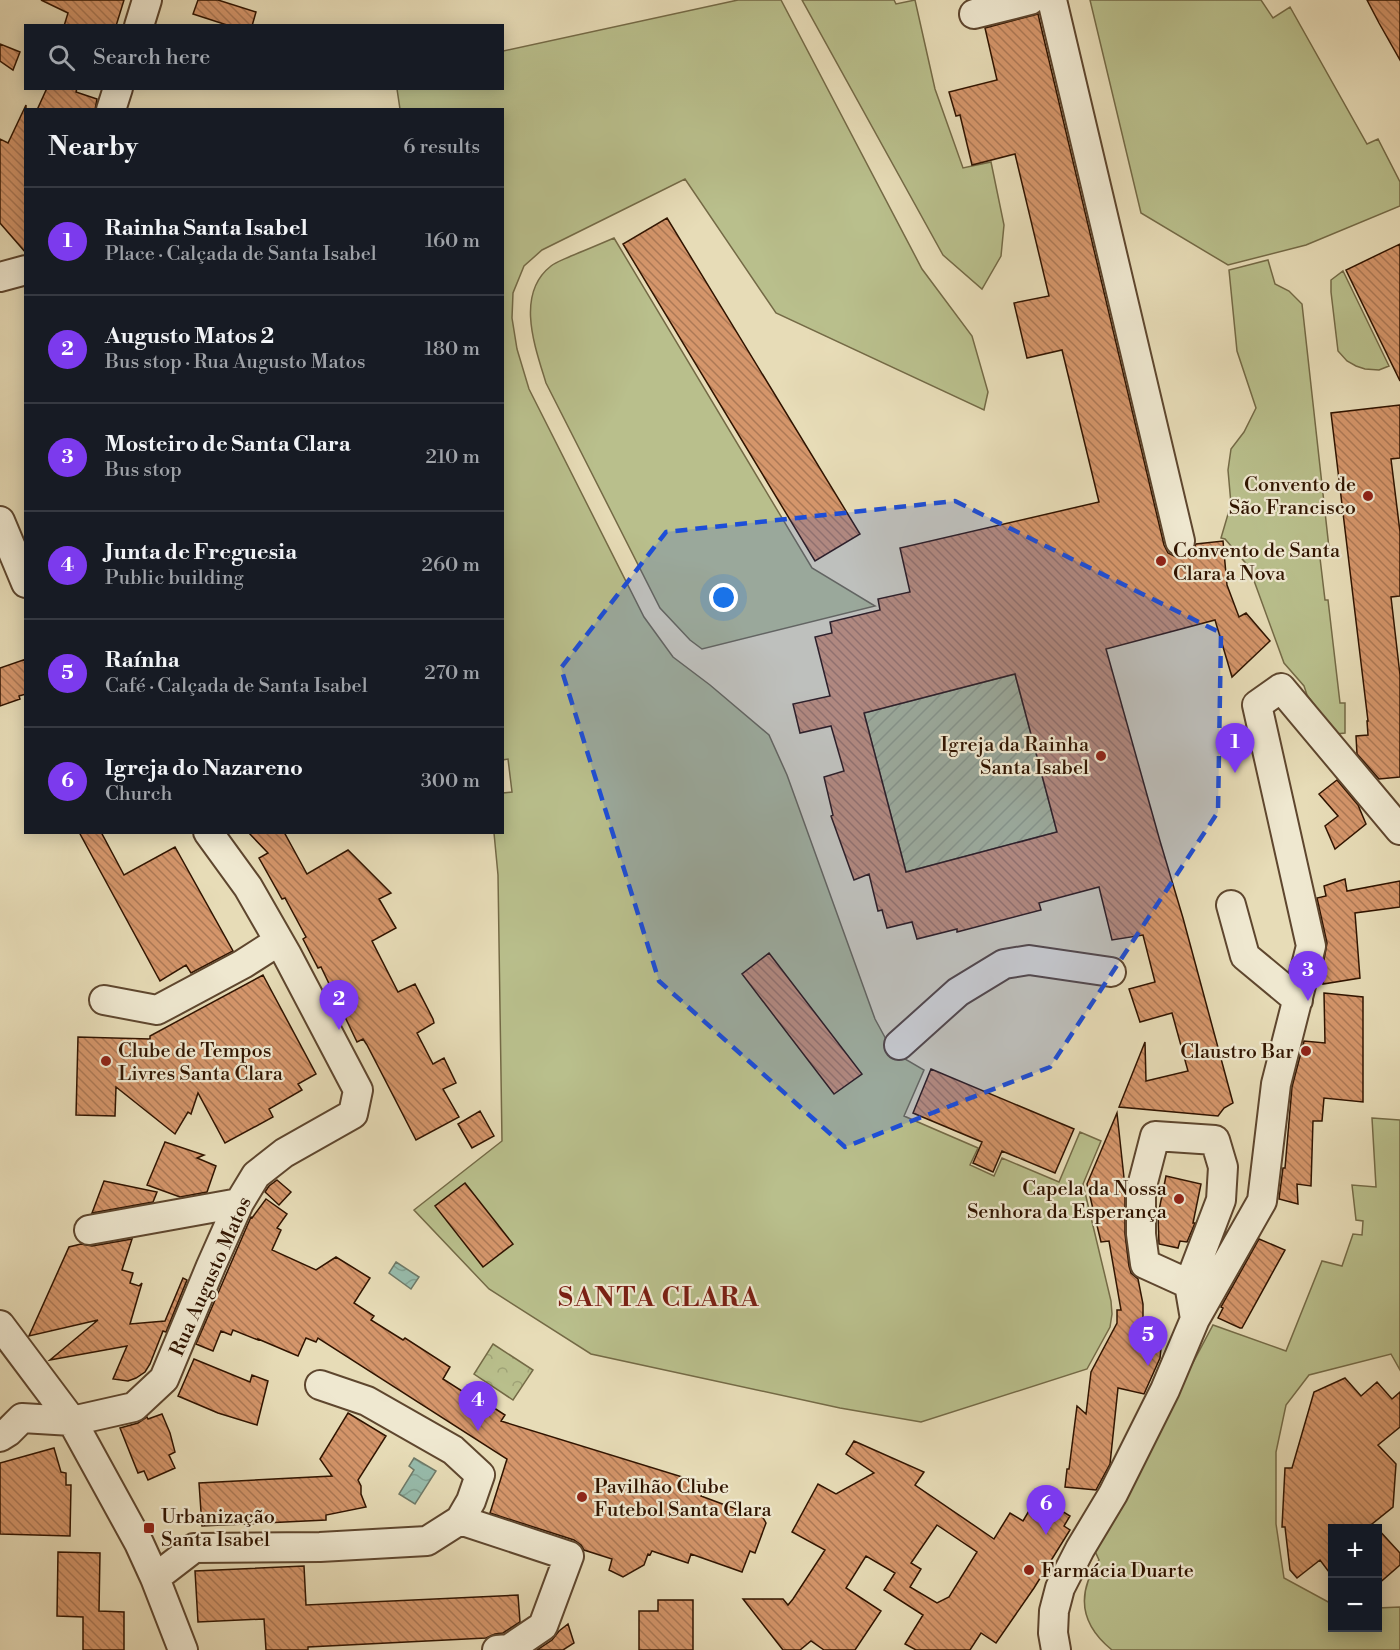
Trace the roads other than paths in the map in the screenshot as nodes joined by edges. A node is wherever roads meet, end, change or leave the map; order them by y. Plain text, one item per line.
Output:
1 (147, 0) edge
2 (1030, 0) edge
3 (1052, 0) edge
4 (974, 14) dead end
5 (140, 24) edge
6 (117, 90) edge
7 (112, 108) edge
8 (24, 271) edge
9 (0, 277) edge
10 (0, 521) edge
11 (1180, 541) dead end
12 (24, 578) edge
13 (1400, 830) edge
14 (209, 834) edge
15 (1231, 905) dead end
16 (279, 941) junction
17 (1111, 972) dead end
18 (104, 1000) dead end
19 (1298, 1000) junction
20 (899, 1045) dead end
21 (239, 1203) junction
22 (90, 1230) dead end
23 (1189, 1284) junction
24 (1195, 1319) junction
25 (0, 1325) edge
26 (33, 1368) junction
27 (320, 1385) dead end
28 (22, 1418) junction
29 (72, 1421) junction
30 (0, 1437) edge
31 (460, 1520) junction
32 (155, 1578) junction
33 (183, 1650) edge
34 (497, 1650) edge
35 (1056, 1650) edge

1 - 5 street
2 - 4 street
3 - 11 street
6 - 7 street
8 - 9 street
10 - 12 street
13 - 19 street
14 - 16 street, Rua Augusto Matos
15 - 19 street
16 - 18 street
16 - 21 street, Rua Augusto Matos
17 - 20 street
19 - 24 street
21 - 22 street
21 - 29 street, Rua Augusto Matos
23 - 23 street
23 - 24 street
24 - 35 street
25 - 26 street
26 - 28 street
26 - 29 street
27 - 31 street
28 - 29 street, Rua Augusto Matos
28 - 30 street
29 - 32 street
31 - 32 street
31 - 34 street
32 - 33 street

